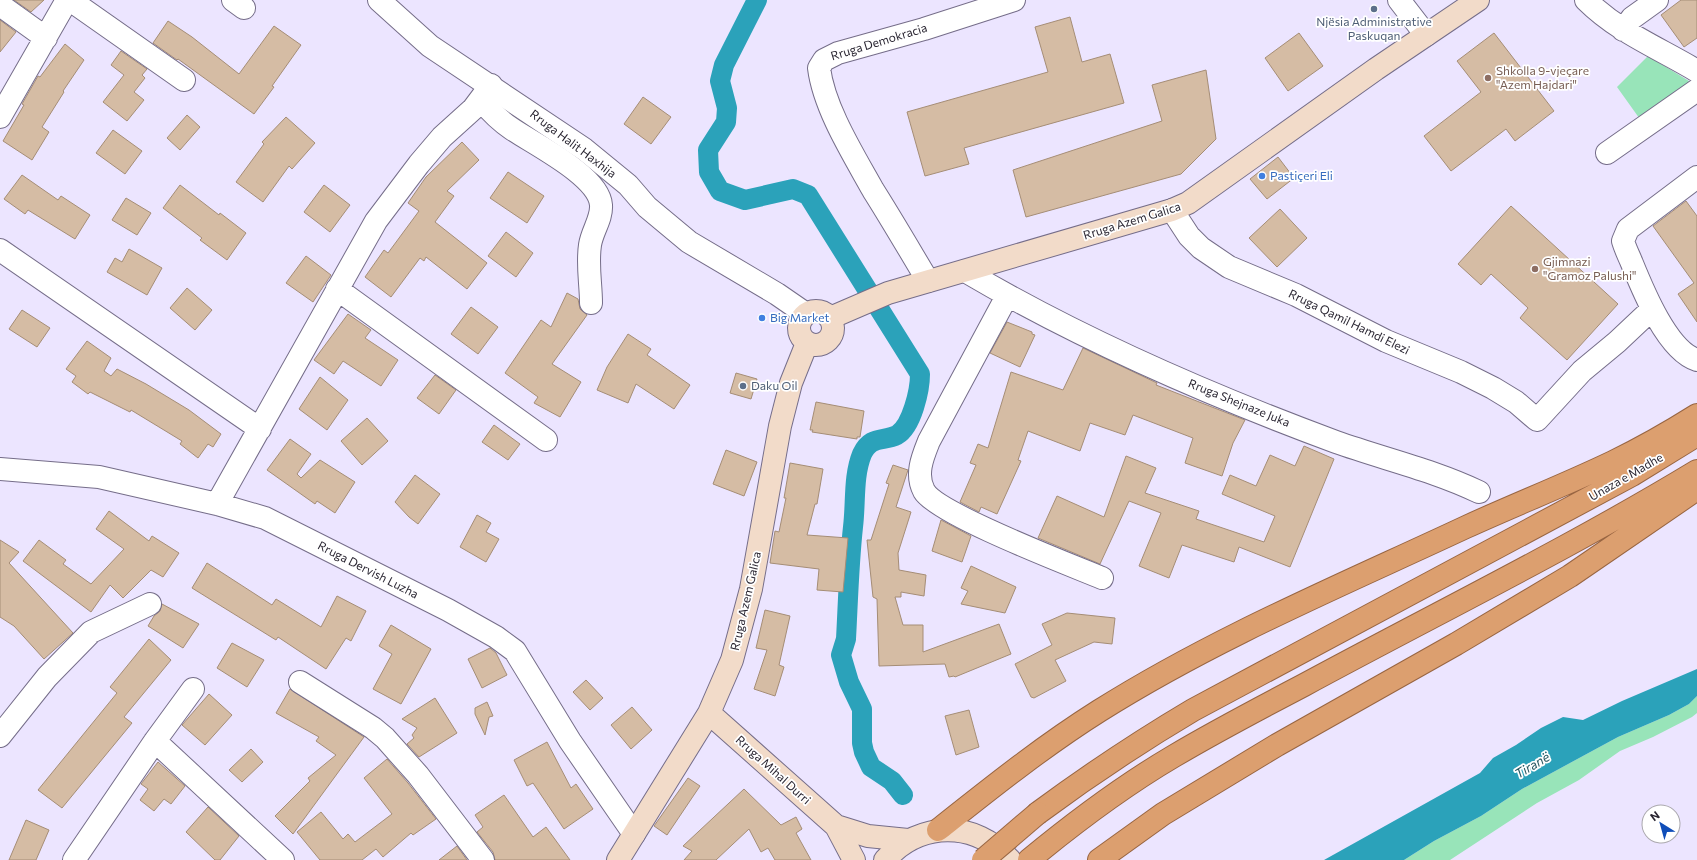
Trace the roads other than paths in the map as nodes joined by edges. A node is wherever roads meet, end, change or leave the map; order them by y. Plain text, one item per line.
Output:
1 (68, 0) edge
2 (379, 0) edge
3 (1014, 0) edge
4 (1399, 0) edge
5 (1478, 0) edge
6 (1586, 0) edge
7 (1657, 0) edge
8 (0, 5) edge
9 (1623, 30) junction
10 (1426, 35) junction
11 (46, 38) junction
12 (1694, 64) edge
13 (184, 80) dead end
14 (1697, 90) edge
15 (486, 93) junction
16 (0, 117) edge
17 (1607, 153) dead end
18 (1697, 177) edge
19 (1172, 210) junction
20 (0, 250) edge
21 (965, 271) junction
22 (928, 281) junction
23 (337, 289) junction
24 (1007, 296) junction
25 (591, 303) dead end
26 (1651, 310) junction
27 (806, 314) junction
28 (830, 318) junction
29 (808, 343) junction
30 (1697, 360) edge
31 (1697, 415) edge
32 (260, 429) junction
33 (1697, 435) edge
34 (546, 440) dead end
35 (0, 469) edge
36 (1697, 471) edge
37 (1697, 489) edge
38 (1479, 492) dead end
39 (217, 504) junction
40 (1102, 578) dead end
41 (150, 604) dead end
42 (300, 682) dead end
43 (193, 689) dead end
44 (709, 713) junction
45 (0, 736) edge
46 (155, 741) junction
47 (836, 826) junction
48 (938, 830) junction
49 (634, 834) junction
50 (908, 840) junction
51 (74, 860) edge
52 (283, 860) edge
53 (483, 860) edge
54 (618, 860) edge
55 (854, 860) edge
56 (885, 860) edge
57 (984, 860) edge
58 (1010, 860) edge
59 (1028, 860) edge
60 (1099, 860) edge

1 - 11 street
1 - 13 street
2 - 15 street, Rruga Halit Haxhija
3 - 22 street, Rruga Demokracia
4 - 10 street
5 - 10 main road, Rruga Azem Galica
6 - 9 street
7 - 9 street
8 - 11 street
9 - 12 street
10 - 19 main road, Rruga Azem Galica
11 - 16 street
14 - 17 street
15 - 23 street
15 - 25 street
15 - 27 street, Rruga Halit Haxhija
18 - 26 street
19 - 21 main road, Rruga Azem Galica
19 - 26 street, Rruga Qamil Hamdi Elezi
20 - 32 street
21 - 22 main road, Rruga Azem Galica
21 - 24 street, Rruga Shejnaze Juka
22 - 28 main road, Rruga Azem Galica
23 - 32 street
23 - 34 street
24 - 38 street, Rruga Shejnaze Juka
24 - 40 street
26 - 30 street
27 - 28 main road
27 - 29 main road
28 - 29 main road
29 - 44 main road, Rruga Azem Galica
31 - 48 highway
32 - 39 street
33 - 57 highway, Unaza e Madhe, bridge
35 - 39 street, Rruga Dervish Luzha
36 - 59 highway
37 - 60 highway
39 - 49 street, Rruga Dervish Luzha
41 - 45 street
42 - 53 street
43 - 46 street
44 - 47 main road, Rruga Mihal Durri
44 - 49 main road, Rruga Azem Galica
46 - 51 street
46 - 52 street
47 - 50 main road
47 - 55 main road
48 - 50 main road
48 - 58 main road
49 - 54 main road, Rruga Azem Galica
50 - 56 main road

